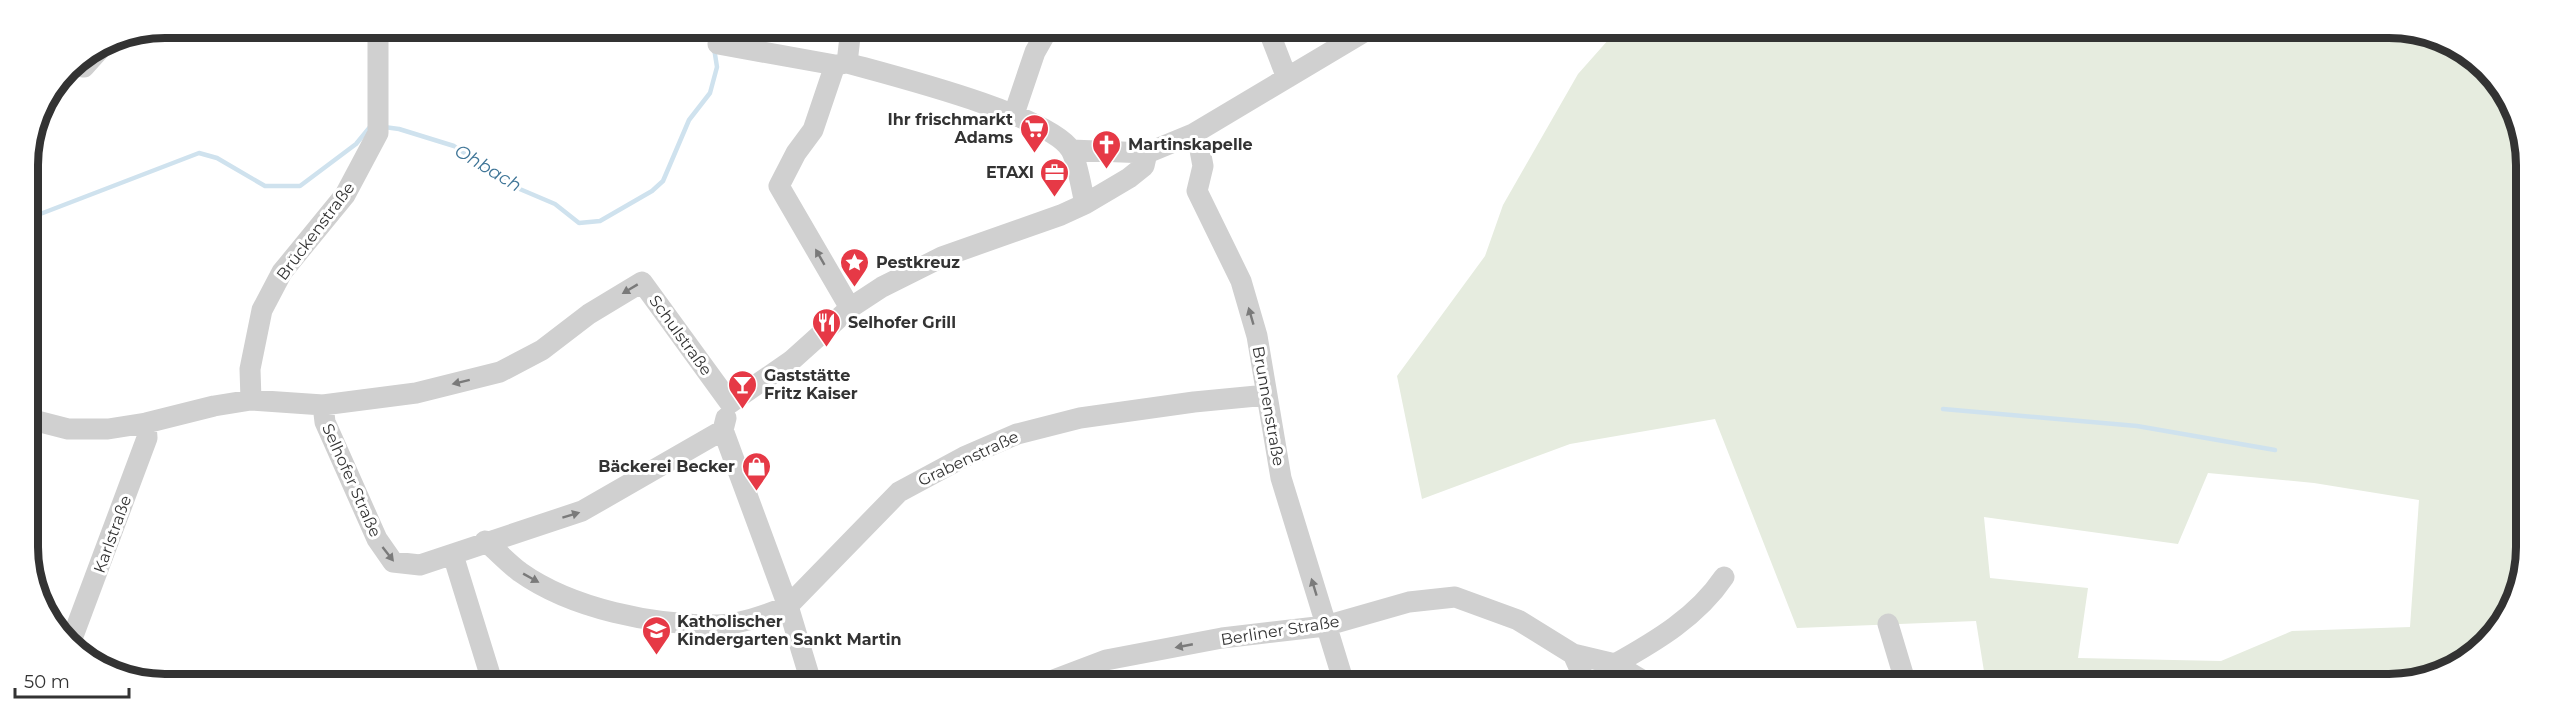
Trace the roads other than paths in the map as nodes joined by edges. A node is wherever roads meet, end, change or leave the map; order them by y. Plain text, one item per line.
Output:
1 (378, 38) edge
2 (848, 38) edge
3 (1043, 38) edge
4 (1271, 38) edge
5 (1354, 38) edge
6 (718, 44) dead end
7 (841, 64) junction
8 (1287, 78) junction
9 (1014, 114) junction
10 (1193, 134) junction
11 (1071, 150) junction
12 (1147, 153) junction
13 (1085, 204) junction
14 (849, 308) junction
15 (1267, 396) junction
16 (251, 400) junction
17 (730, 403) junction
18 (323, 405) junction
19 (38, 421) edge
20 (146, 423) junction
21 (723, 430) junction
22 (485, 541) junction
23 (453, 555) junction
24 (1724, 577) dead end
25 (788, 606) junction
26 (1888, 624) dead end
27 (1325, 626) junction
28 (73, 635) edge
29 (1573, 654) junction
30 (1615, 664) junction
31 (490, 674) edge
32 (809, 674) edge
33 (1069, 674) edge
34 (1341, 674) edge
35 (1582, 674) edge
36 (1630, 674) edge
37 (1903, 674) edge

1 - 16 street, Brückenstraße
2 - 7 street
3 - 9 street
4 - 8 street
5 - 8 street
6 - 7 street
7 - 9 street
14 -> 7 street
8 - 10 street
9 - 11 street
10 - 12 street
15 -> 10 street, Brunnenstraße
11 - 12 street
11 - 13 street
12 - 13 street
13 - 14 street
14 - 17 street
15 - 25 street, Grabenstraße
27 -> 15 street, Brunnenstraße
16 - 18 street, Selhofer Straße
16 - 20 street, Selhofer Straße
17 -> 18 street, Schulstraße
17 - 21 street
18 -> 23 street, Selhofer Straße
19 - 20 street, Selhofer Straße
20 - 28 street, Karlstraße
22 -> 21 street, Selhofer Straße
21 - 25 street
22 - 23 street, Selhofer Straße
22 -> 25 street
23 - 31 street
24 - 30 street
25 - 32 street
26 - 37 street
27 - 29 street, Berliner Straße
27 -> 33 street, Berliner Straße
27 - 34 street, Brunnenstraße
29 - 30 street, Berliner Straße
29 - 35 street
30 - 36 street, Berliner Straße

